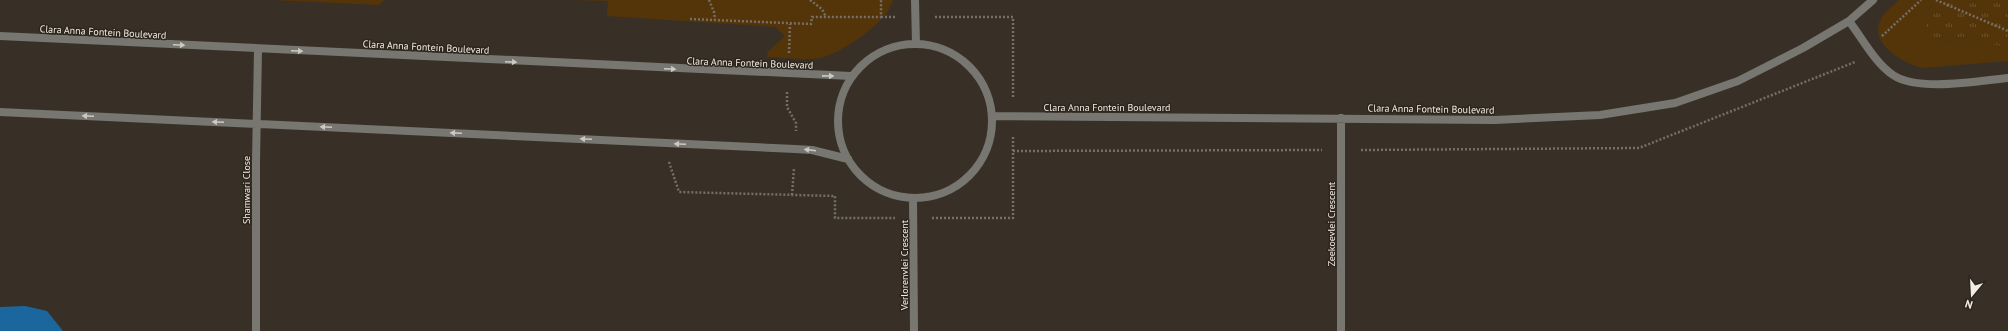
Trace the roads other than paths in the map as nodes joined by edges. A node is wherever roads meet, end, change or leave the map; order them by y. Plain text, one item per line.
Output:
1 (915, 0) edge
2 (1873, 0) edge
3 (1849, 21) junction
4 (0, 36) edge
5 (916, 44) junction
6 (258, 49) junction
7 (852, 76) junction
8 (2008, 78) edge
9 (0, 112) edge
10 (992, 116) junction
11 (1341, 118) junction
12 (257, 124) junction
13 (848, 159) junction
14 (913, 198) junction
15 (256, 331) edge
16 (914, 331) edge
17 (1341, 331) edge

1 - 5 street
2 - 3 street, Clara Anna Fontein Boulevard
3 - 8 street
3 - 11 street, Clara Anna Fontein Boulevard
4 -> 6 street, Clara Anna Fontein Boulevard
5 - 7 street
5 - 10 street
6 -> 7 street, Clara Anna Fontein Boulevard
6 - 12 street, Shamwari Close
7 - 13 street
12 -> 9 street
10 - 11 street, Clara Anna Fontein Boulevard
10 - 14 street
11 - 17 street, Zeekoevlei Crescent
13 -> 12 street
12 - 15 street, Shamwari Close
13 - 14 street
14 - 16 street, Verlorenvlei Crescent

